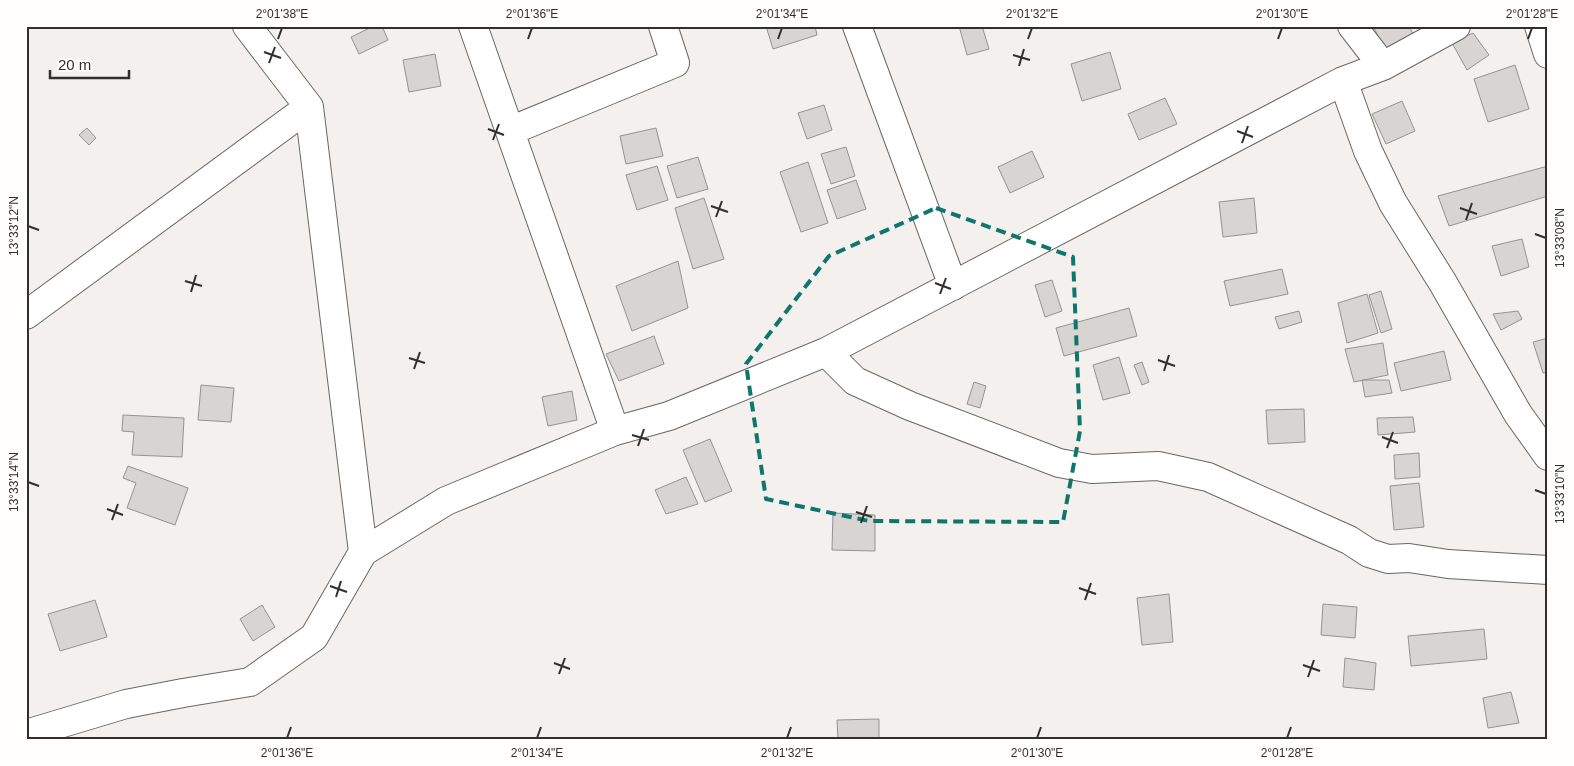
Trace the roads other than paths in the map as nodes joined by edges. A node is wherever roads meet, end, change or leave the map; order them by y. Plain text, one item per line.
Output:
1 (247, 26) edge
2 (473, 26) edge
3 (663, 26) edge
4 (857, 26) edge
5 (1352, 26) edge
6 (1456, 26) edge
7 (1539, 26) edge
8 (1548, 54) edge
9 (1383, 66) junction
10 (1343, 81) junction
11 (309, 107) junction
12 (510, 131) junction
13 (953, 286) junction
14 (26, 315) edge
15 (826, 352) junction
16 (615, 431) junction
17 (1548, 456) edge
18 (363, 552) junction
19 (1548, 570) edge
20 (26, 734) edge

1 - 11 street
2 - 12 street
3 - 12 street
4 - 13 street
5 - 9 street
6 - 9 street
7 - 8 street
9 - 10 street
10 - 13 street
10 - 17 street
11 - 14 street
11 - 18 street
12 - 16 street
13 - 15 street
15 - 16 street
15 - 19 street
16 - 18 street
18 - 20 street

